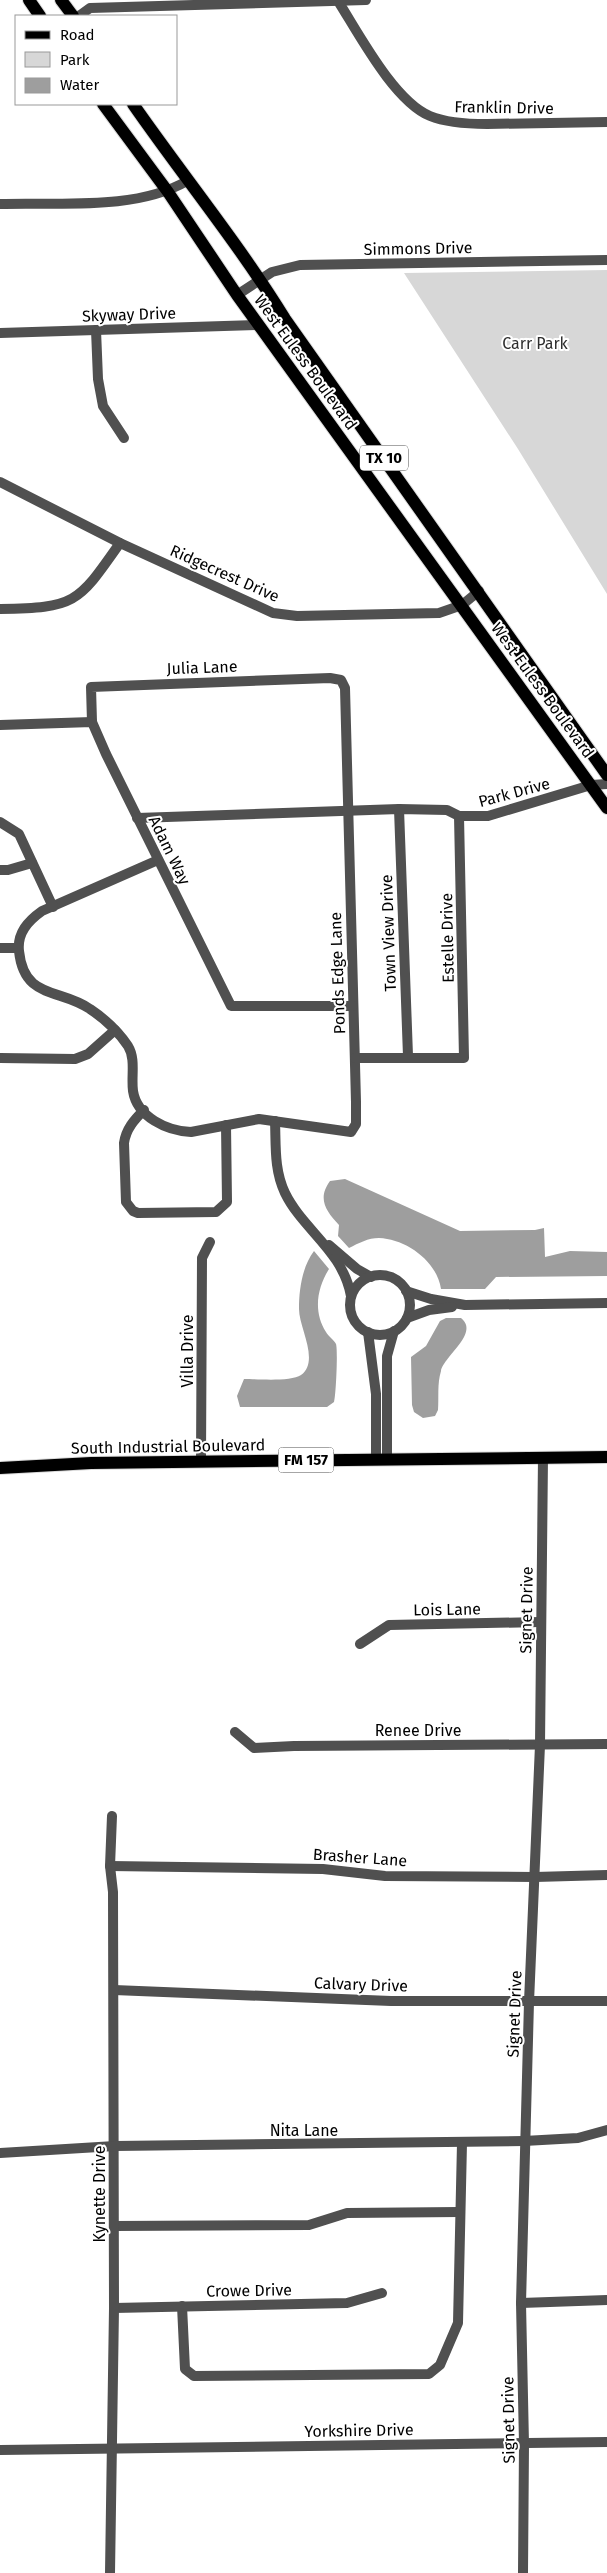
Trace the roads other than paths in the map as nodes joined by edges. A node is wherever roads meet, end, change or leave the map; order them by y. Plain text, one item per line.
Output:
1 (28, 0) edge
2 (61, 0) edge
3 (366, 0) edge
4 (338, 1) edge
5 (39, 15) edge
6 (72, 15) edge
7 (80, 15) edge
8 (105, 105) edge
9 (134, 105) edge
10 (607, 122) edge
11 (187, 181) junction
12 (168, 192) junction
13 (0, 204) edge
14 (607, 260) edge
15 (260, 279) junction
16 (237, 295) junction
17 (259, 325) junction
18 (96, 330) junction
19 (0, 333) edge
20 (124, 438) dead end
21 (0, 482) edge
22 (120, 542) junction
23 (479, 591) junction
24 (462, 605) junction
25 (0, 609) edge
26 (345, 688) joint
27 (92, 722) junction
28 (0, 725) edge
29 (607, 775) edge
30 (607, 784) edge
31 (591, 785) junction
32 (607, 808) edge
33 (399, 809) junction
34 (347, 810) junction
35 (459, 816) junction
36 (137, 818) junction
37 (0, 822) edge
38 (158, 860) junction
39 (32, 863) junction
40 (0, 870) edge
41 (52, 907) junction
42 (0, 948) edge
43 (18, 948) junction
44 (353, 1006) junction
45 (115, 1030) junction
46 (408, 1056) junction
47 (0, 1058) edge
48 (355, 1058) junction
49 (144, 1110) junction
50 (275, 1121) junction
51 (226, 1125) junction
52 (322, 1240) junction
53 (210, 1242) dead end
54 (370, 1277) junction
55 (406, 1291) junction
56 (351, 1296) junction
57 (607, 1303) edge
58 (465, 1305) junction
59 (407, 1318) junction
60 (394, 1331) junction
61 (368, 1332) junction
62 (607, 1456) edge
63 (543, 1457) junction
64 (381, 1459) junction
65 (202, 1462) junction
66 (0, 1468) edge
67 (540, 1622) junction
68 (360, 1644) dead end
69 (234, 1732) dead end
70 (607, 1744) edge
71 (540, 1745) junction
72 (112, 1816) dead end
73 (110, 1866) junction
74 (607, 1875) edge
75 (534, 1877) junction
76 (114, 1990) junction
77 (607, 2001) edge
78 (529, 2002) junction
79 (607, 2130) edge
80 (524, 2141) junction
81 (462, 2143) junction
82 (115, 2146) junction
83 (0, 2153) edge
84 (459, 2212) junction
85 (114, 2226) junction
86 (382, 2293) dead end
87 (607, 2300) edge
88 (521, 2304) junction
89 (182, 2306) junction
90 (114, 2308) junction
91 (607, 2442) edge
92 (524, 2444) junction
93 (112, 2448) junction
94 (0, 2450) edge
95 (110, 2573) edge
96 (523, 2573) edge

1 - 5 main road
2 - 6 main road
3 - 4 street
4 - 7 street
4 - 10 street, Franklin Drive
8 - 12 main road, West Euless Boulevard / TX 10
9 - 11 main road, West Euless Boulevard / TX 10
11 - 12 street
11 - 15 main road, West Euless Boulevard / TX 10
12 - 13 street
12 - 16 main road, West Euless Boulevard / TX 10
14 - 15 street, Simmons Drive
15 - 16 street, Simmons Drive
15 - 23 main road, West Euless Boulevard / TX 10
16 - 17 main road, West Euless Boulevard / TX 10
17 - 18 street, Skyway Drive
17 - 24 main road, West Euless Boulevard / TX 10
18 - 19 street, Skyway Drive
18 - 20 street
21 - 22 street, Ridgecrest Drive
22 - 24 street, Ridgecrest Drive
22 - 25 street
23 - 24 street, Ridgecrest Drive
23 - 29 main road, West Euless Boulevard / TX 10
24 - 31 main road, West Euless Boulevard / TX 10
26 - 27 street, Julia Lane
26 - 34 street, Ponds Edge Lane
27 - 28 street
27 - 36 street, Adam Way
30 - 31 street, Park Drive
31 - 32 main road, West Euless Boulevard / TX 10
31 - 35 street, Park Drive
33 - 34 street, Park Drive
33 - 35 street, Park Drive
33 - 46 street, Town View Drive
34 - 36 street, Park Drive
34 - 44 street, Ponds Edge Lane
35 - 46 street, Estelle Drive
36 - 38 street, Adam Way
37 - 39 street
38 - 41 street
38 - 44 street, Adam Way
39 - 40 street
39 - 41 street
41 - 43 street
42 - 43 street
43 - 45 street
44 - 48 street, Ponds Edge Lane
45 - 47 street
45 - 49 street
46 - 48 street
48 - 50 street, Ponds Edge Lane
49 - 51 street
49 - 51 street
50 - 51 street
50 - 52 street
52 - 54 street
52 - 56 street
53 - 65 street, Villa Drive
54 - 55 street
54 - 56 street
55 - 58 street
55 - 59 street
56 - 61 street
57 - 58 street
58 - 59 street
59 - 60 street
60 - 61 street
60 - 64 street
61 - 64 street
62 - 63 main road, South Industrial Boulevard / FM 157
63 - 64 main road, South Industrial Boulevard / FM 157
63 - 67 street, Signet Drive
64 - 65 main road, South Industrial Boulevard / FM 157
65 - 66 main road, South Industrial Boulevard / FM 157
67 - 68 street, Lois Lane
67 - 71 street, Signet Drive
69 - 71 street, Renee Drive
70 - 71 street, Renee Drive
71 - 75 street, Signet Drive
72 - 73 street, Kynette Drive
73 - 75 street, Brasher Lane
73 - 76 street, Kynette Drive
74 - 75 street, Brasher Lane
75 - 78 street, Signet Drive
76 - 78 street, Calvary Drive
76 - 82 street, Kynette Drive
77 - 78 street, Calvary Drive
78 - 80 street, Signet Drive
79 - 80 street, Nita Lane
80 - 81 street, Nita Lane
80 - 88 street, Signet Drive
81 - 82 street, Nita Lane
81 - 84 street
82 - 83 street, Nita Lane
82 - 85 street, Kynette Drive
84 - 85 street
84 - 89 street
85 - 90 street, Kynette Drive
86 - 89 street, Crowe Drive
87 - 88 street
88 - 92 street, Signet Drive
89 - 90 street, Crowe Drive
90 - 93 street, Kynette Drive
91 - 92 street, Yorkshire Drive
92 - 93 street, Yorkshire Drive
92 - 96 street, Signet Drive
93 - 94 street, Yorkshire Drive
93 - 95 street, Kynette Drive

